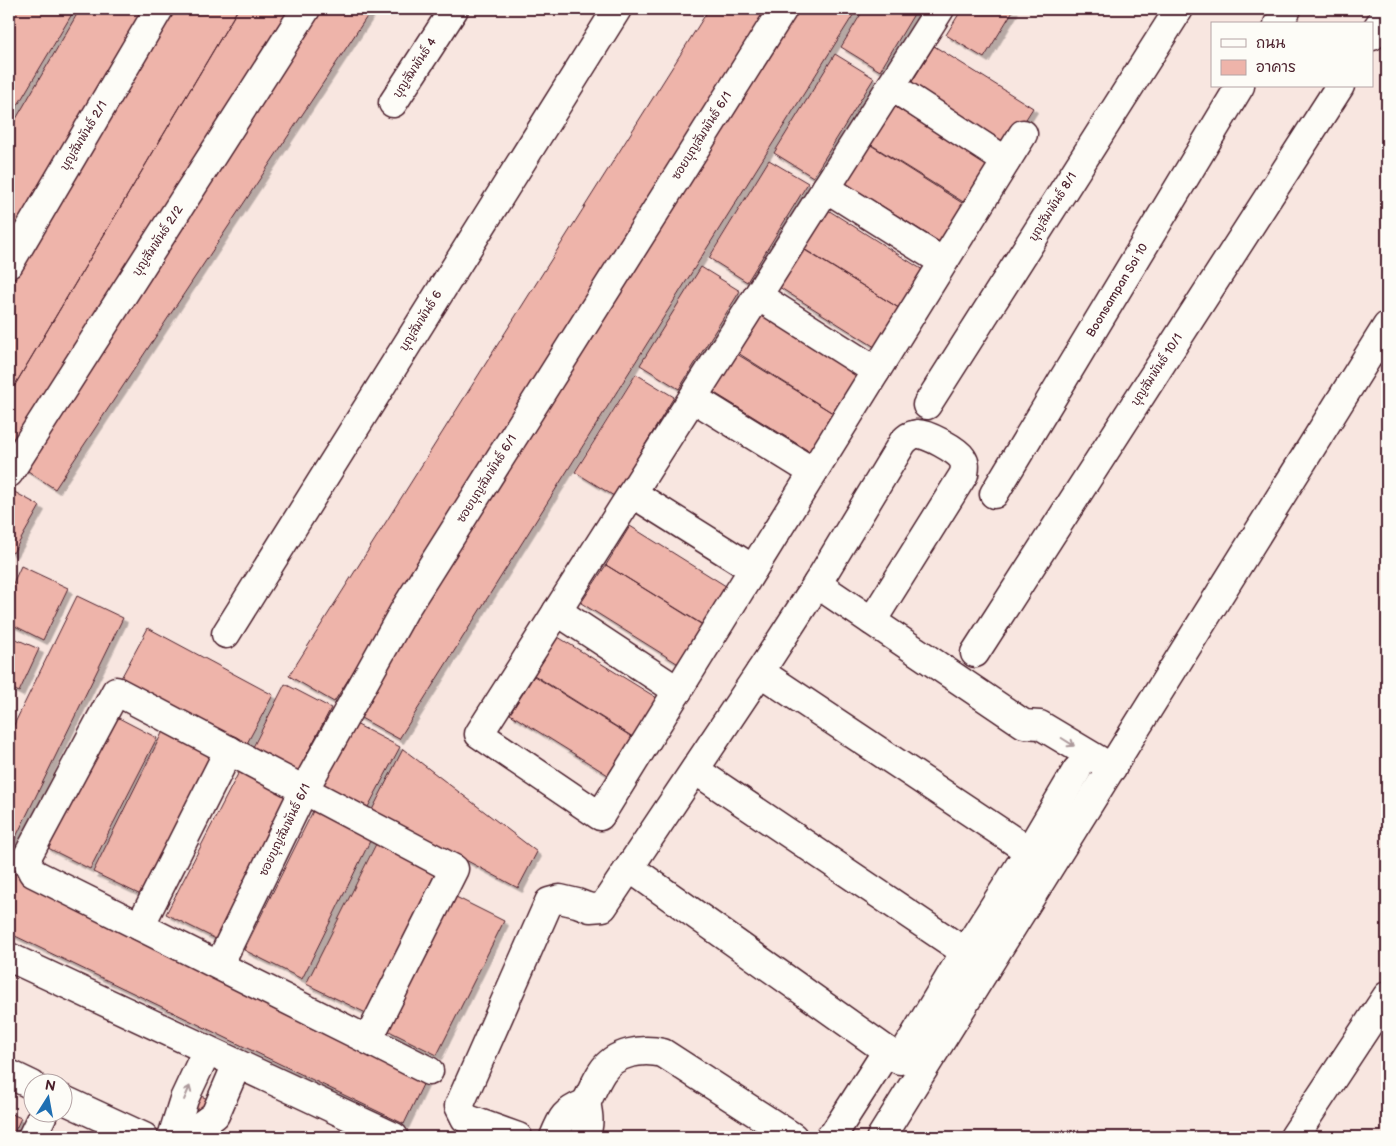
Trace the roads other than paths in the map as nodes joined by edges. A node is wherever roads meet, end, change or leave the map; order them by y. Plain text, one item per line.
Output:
1 (159, 9) edge
2 (306, 9) edge
3 (454, 9) edge
4 (617, 9) edge
5 (782, 9) edge
6 (940, 9) edge
7 (1179, 9) edge
8 (1287, 9) edge
9 (1387, 13) edge
10 (1279, 22) edge
11 (1374, 33) edge
12 (891, 86) junction
13 (1239, 88) edge
14 (1339, 88) edge
15 (393, 103) dead end
16 (1023, 134) dead end
17 (1006, 160) junction
18 (826, 188) junction
19 (943, 262) junction
20 (9, 264) edge
21 (758, 296) junction
22 (1387, 326) edge
23 (876, 371) junction
24 (693, 398) junction
25 (926, 405) dead end
26 (814, 472) junction
27 (9, 473) edge
28 (632, 493) junction
29 (994, 494) dead end
30 (753, 569) junction
31 (817, 584) junction
32 (557, 611) junction
33 (872, 621) junction
34 (226, 634) dead end
35 (975, 653) dead end
36 (760, 672) junction
37 (678, 691) junction
38 (1024, 724) junction
39 (229, 750) junction
40 (695, 770) junction
41 (1077, 770) junction
42 (1106, 776) junction
43 (304, 790) junction
44 (1029, 851) junction
45 (630, 868) junction
46 (140, 926) junction
47 (965, 952) junction
48 (9, 957) edge
49 (219, 965) junction
50 (1387, 996) edge
51 (368, 1040) junction
52 (207, 1050) junction
53 (888, 1051) junction
54 (237, 1064) junction
55 (429, 1071) dead end
56 (9, 1074) edge
57 (22, 1080) edge
58 (586, 1103) junction
59 (72, 1104) edge
60 (38, 1124) edge
61 (32, 1137) edge
62 (144, 1137) edge
63 (172, 1137) edge
64 (185, 1137) edge
65 (394, 1137) edge
66 (518, 1137) edge
67 (554, 1137) edge
68 (585, 1137) edge
69 (793, 1137) edge
70 (830, 1137) edge
71 (881, 1137) edge
72 (1294, 1137) edge

1 - 20 street, บุญสัมพันธ์ 2/1
2 - 27 street, บุญสัมพันธ์ 2/2
3 - 15 street, บุญสัมพันธ์ 4
4 - 34 street, บุญสัมพันธ์ 6
5 - 43 street, ซอยบุญสัมพันธ์ 6/1
6 - 12 street
7 - 25 street, บุญสัมพันธ์ 8/1
8 - 10 street
9 - 11 street
12 - 17 street
12 - 18 street
13 - 29 street, Boonsampan Soi 10
14 - 35 street, บุญสัมพันธ์ 10/1
16 - 17 street
17 - 19 street
18 - 19 street
18 - 21 street
19 - 23 street
21 - 23 street
21 - 24 street
22 - 42 street
23 - 26 street
24 - 26 street
24 - 28 street
26 - 30 street
28 - 30 street
28 - 32 street
30 - 37 street
31 - 33 street
31 - 33 street
31 - 36 street
32 - 37 street
32 - 37 street
33 - 38 street
36 - 40 street
36 - 44 street
38 - 41 street
38 -> 42 street
39 - 43 street
39 - 46 street
39 - 46 street
40 - 45 street
40 - 47 street
41 - 42 street
41 - 44 street
42 - 71 street
43 - 49 street, ซอยบุญสัมพันธ์ 6/1
43 - 51 street
44 - 47 street
45 - 53 street
45 - 66 street
46 - 49 street
47 - 53 street
48 - 52 street
49 - 51 street
50 - 72 street
51 - 55 street
52 - 54 street
63 -> 52 street
53 - 70 street
54 - 64 street
54 - 65 street
56 - 57 street
58 - 67 street
58 - 68 street
58 - 69 street
59 - 62 street
60 - 61 street

